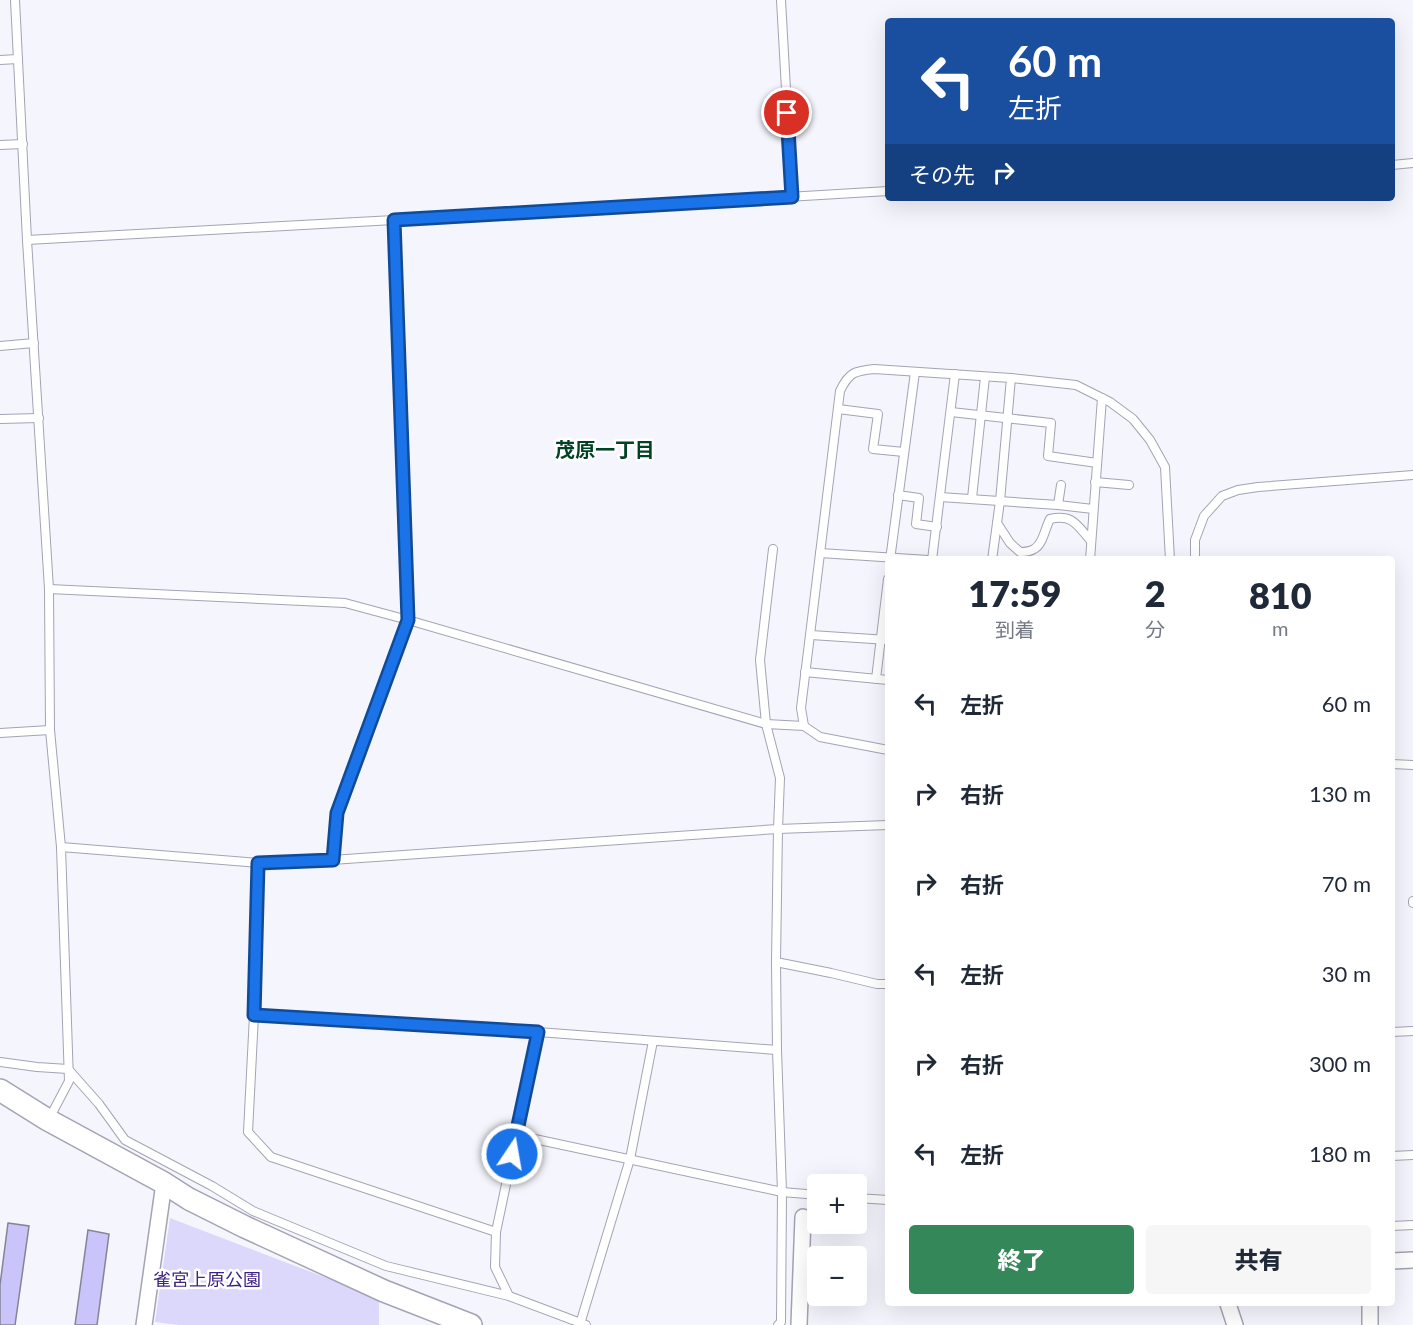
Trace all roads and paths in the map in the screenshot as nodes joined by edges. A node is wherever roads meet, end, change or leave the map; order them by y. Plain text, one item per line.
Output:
1 (15, 0) edge
2 (781, 0) edge
3 (18, 59) junction
4 (0, 60) edge
5 (22, 144) junction
6 (0, 146) edge
7 (1413, 163) edge
8 (1395, 165) edge
9 (885, 191) edge
10 (792, 197) junction
11 (394, 220) junction
12 (27, 240) junction
13 (34, 343) junction
14 (0, 346) edge
15 (915, 372) junction
16 (955, 374) junction
17 (985, 376) junction
18 (1011, 378) junction
19 (1102, 398) junction
20 (838, 409) junction
21 (951, 412) junction
22 (981, 414) junction
23 (39, 418) junction
24 (1007, 418) junction
25 (0, 419) edge
26 (904, 452) junction
27 (1097, 463) junction
28 (1413, 475) edge
29 (1095, 482) junction
30 (1061, 485) dead end
31 (1129, 485) dead end
32 (898, 495) junction
33 (940, 497) junction
34 (972, 498) junction
35 (1000, 501) junction
36 (1058, 505) junction
37 (1093, 509) junction
38 (997, 523) junction
39 (937, 527) junction
40 (1091, 541) junction
41 (772, 549) dead end
42 (820, 552) junction
43 (890, 556) edge
44 (931, 556) edge
45 (993, 556) edge
46 (1090, 556) edge
47 (1170, 556) edge
48 (1195, 556) edge
49 (885, 558) edge
50 (49, 589) junction
51 (408, 620) junction
52 (811, 635) junction
53 (884, 640) edge
54 (805, 672) junction
55 (876, 679) junction
56 (885, 680) edge
57 (766, 724) junction
58 (804, 726) junction
59 (50, 730) junction
60 (0, 733) edge
61 (885, 749) edge
62 (1395, 764) edge
63 (1413, 765) edge
64 (885, 825) edge
65 (777, 830) junction
66 (61, 847) junction
67 (333, 860) junction
68 (258, 863) junction
69 (776, 962) junction
70 (885, 984) edge
71 (254, 1015) junction
72 (538, 1032) junction
73 (1395, 1032) edge
74 (1413, 1032) edge
75 (653, 1041) junction
76 (777, 1050) junction
77 (0, 1062) edge
78 (68, 1069) junction
79 (0, 1090) edge
80 (48, 1120) junction
81 (516, 1135) junction
82 (1413, 1155) edge
83 (1395, 1156) edge
84 (630, 1159) junction
85 (164, 1184) junction
86 (782, 1192) junction
87 (807, 1194) edge
88 (867, 1199) edge
89 (885, 1200) edge
90 (802, 1217) dead end
91 (1395, 1226) edge
92 (1413, 1226) edge
93 (496, 1232) junction
94 (1413, 1260) edge
95 (1395, 1261) edge
96 (509, 1296) junction
97 (1229, 1306) edge
98 (1370, 1306) edge
99 (583, 1324) edge
100 (144, 1325) edge
101 (471, 1325) edge
102 (778, 1325) edge
103 (799, 1325) edge
104 (1235, 1325) edge
105 (1370, 1325) edge

1 - 3 lane
2 - 10 lane
3 - 4 lane
3 - 5 lane
5 - 6 lane
5 - 12 lane
7 - 8 lane
9 - 10 lane
10 - 11 lane
11 - 12 lane
11 - 51 lane
12 - 13 lane
13 - 14 lane
13 - 23 lane
15 - 16 lane
15 - 20 lane
15 - 26 lane
16 - 17 lane
16 - 21 lane
17 - 18 lane
17 - 22 lane
18 - 19 lane
18 - 24 lane
19 - 27 lane
19 - 47 lane
20 - 26 lane
20 - 42 lane
21 - 22 lane
21 - 33 lane
22 - 24 lane
22 - 34 lane
23 - 25 lane
23 - 50 lane
24 - 27 lane
24 - 35 lane
26 - 32 lane
27 - 29 lane
28 - 48 lane
29 - 31 lane
29 - 37 lane
30 - 36 lane
32 - 39 lane
32 - 43 lane
33 - 34 lane
33 - 39 lane
34 - 35 lane
35 - 36 lane
35 - 38 lane
36 - 37 lane
37 - 40 lane
38 - 40 lane
38 - 45 lane
39 - 44 lane
40 - 46 lane
41 - 57 lane
42 - 49 lane
42 - 52 lane
50 - 51 lane
50 - 59 lane
51 - 57 lane
51 - 67 lane
52 - 53 lane
52 - 54 lane
53 - 55 lane
54 - 55 lane
54 - 58 lane
55 - 56 lane
57 - 58 lane
57 - 65 lane
58 - 61 lane
59 - 60 lane
59 - 66 lane
62 - 63 lane
64 - 65 lane
65 - 67 lane
65 - 69 lane
66 - 68 lane
66 - 78 lane
67 - 68 lane
68 - 71 lane
69 - 70 lane
69 - 76 lane
71 - 72 lane
71 - 93 lane
72 - 75 lane
72 - 81 lane
73 - 74 lane
75 - 76 lane
75 - 84 lane
76 - 86 lane
77 - 78 lane
78 - 80 lane
78 - 96 lane
79 - 80 street
80 - 85 street
81 - 84 lane
81 - 93 lane
82 - 83 lane
84 - 86 lane
84 - 99 lane
85 - 100 street
85 - 101 street
86 - 87 lane
86 - 102 lane
88 - 89 lane
90 - 103 street
91 - 92 lane
93 - 96 lane
94 - 95 street
96 - 99 lane
97 - 104 street
98 - 105 street

